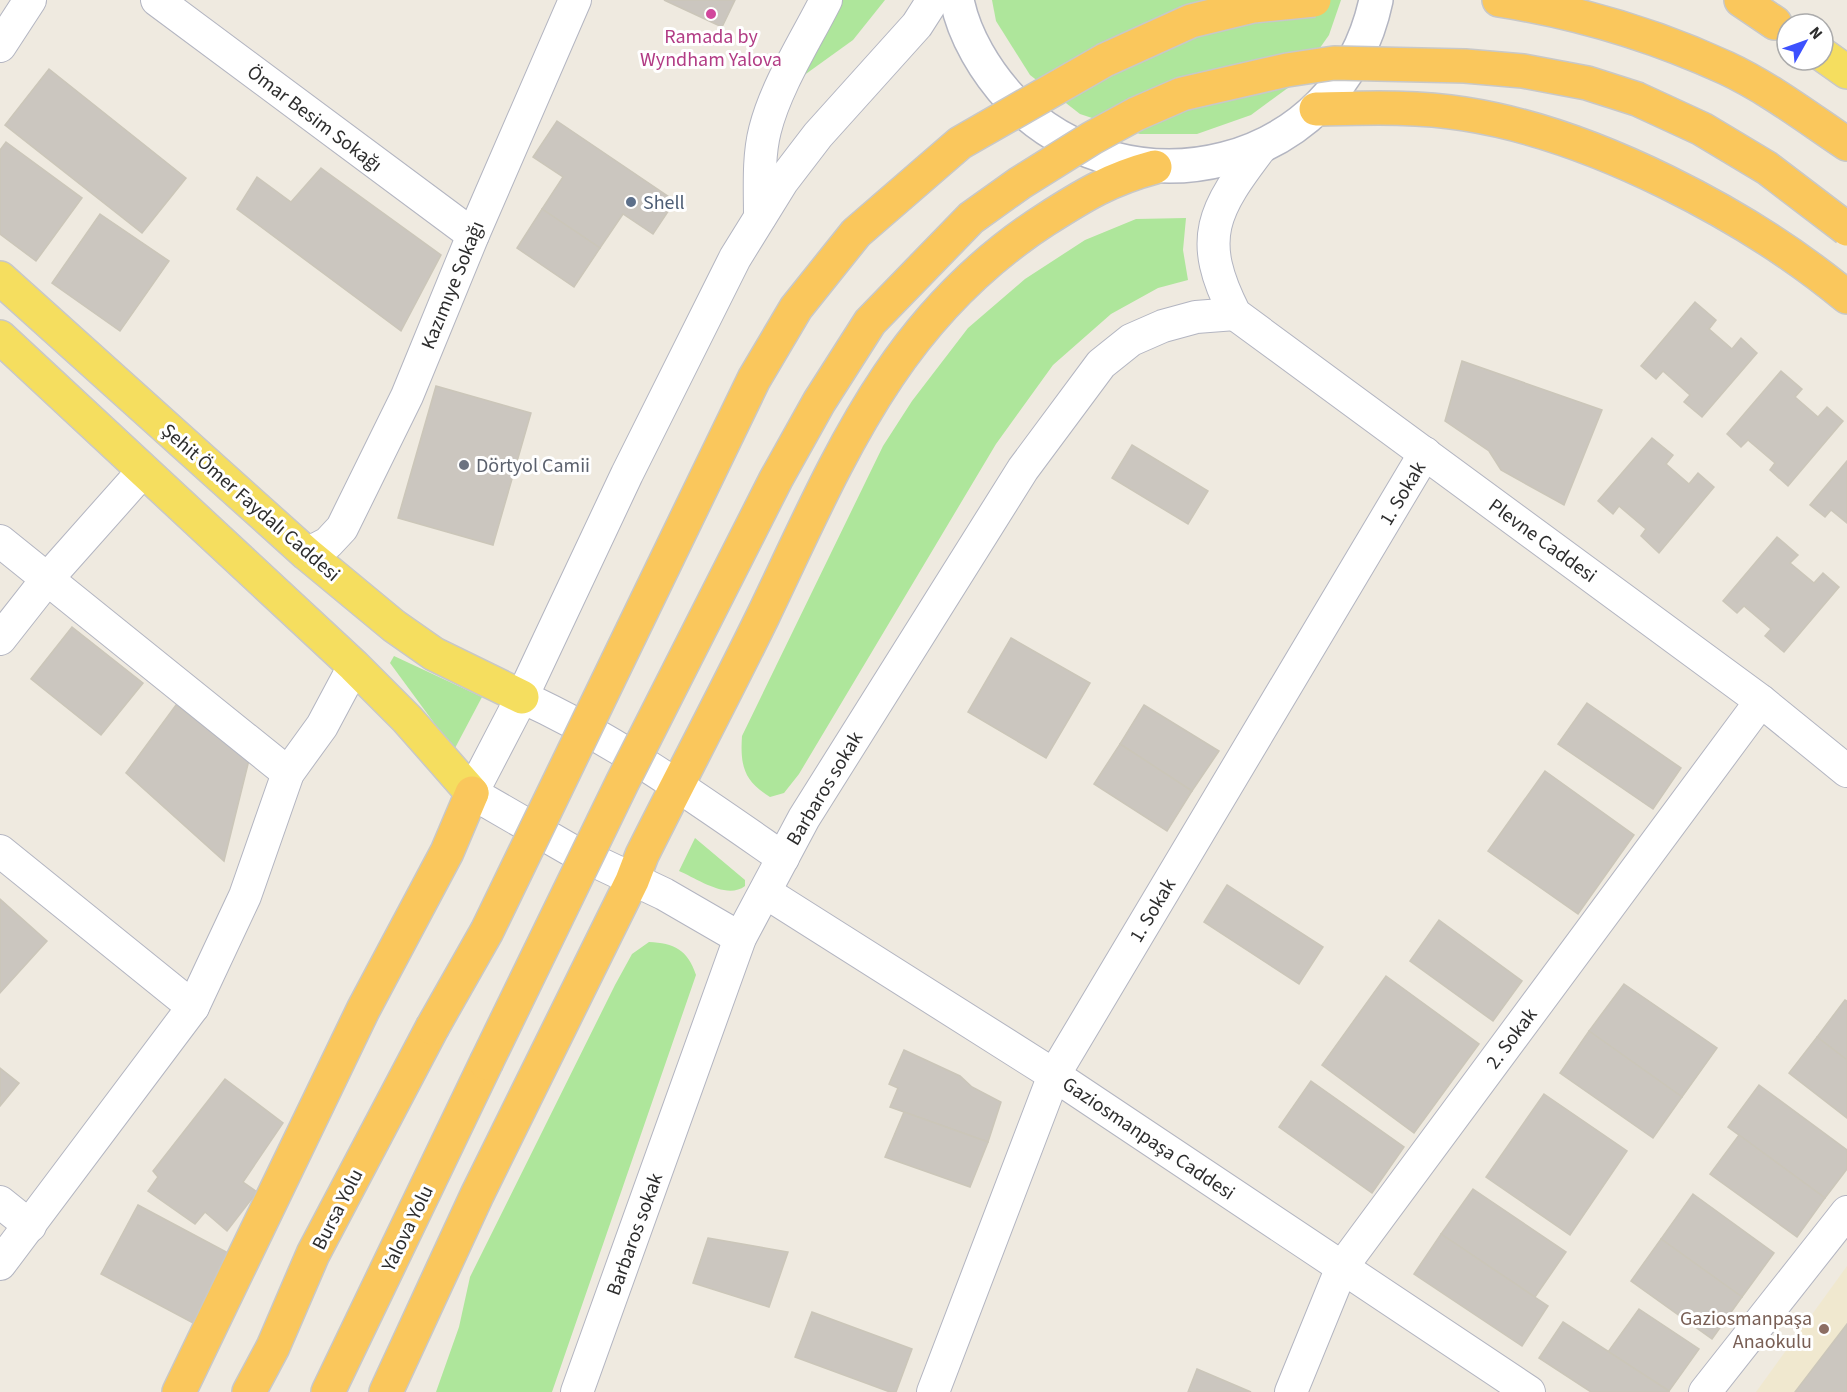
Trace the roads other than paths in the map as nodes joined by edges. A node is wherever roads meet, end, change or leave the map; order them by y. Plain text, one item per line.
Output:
1 (30, 0) edge
2 (157, 0) edge
3 (575, 0) edge
4 (826, 0) edge
5 (933, 0) edge
6 (957, 0) edge
7 (1314, 0) edge
8 (1376, 0) edge
9 (1498, 0) edge
10 (1741, 0) edge
11 (1775, 23) edge
12 (0, 46) edge
13 (1316, 109) junction
14 (1847, 144) edge
15 (1262, 146) junction
16 (1155, 167) junction
17 (760, 217) junction
18 (1847, 229) edge
19 (473, 235) junction
20 (0, 278) edge
21 (1847, 297) edge
22 (1235, 314) junction
23 (0, 337) edge
24 (1425, 453) junction
25 (143, 471) junction
26 (0, 542) edge
27 (307, 554) junction
28 (48, 578) junction
29 (0, 639) edge
30 (354, 666) junction
31 (522, 697) junction
32 (1761, 701) junction
33 (1847, 771) edge
34 (288, 773) junction
35 (678, 785) junction
36 (472, 793) junction
37 (0, 851) edge
38 (783, 858) junction
39 (632, 881) junction
40 (765, 892) junction
41 (740, 938) junction
42 (193, 1007) junction
43 (1054, 1075) junction
44 (0, 1202) edge
45 (1847, 1212) edge
46 (30, 1226) junction
47 (0, 1264) edge
48 (1342, 1267) junction
49 (179, 1392) edge
50 (249, 1392) edge
51 (328, 1392) edge
52 (386, 1392) edge
53 (577, 1392) edge
54 (933, 1392) edge
55 (1291, 1392) edge
56 (1529, 1392) edge
57 (1705, 1392) edge

1 - 12 street
2 - 19 street, Ömar Besim Sokağı
3 - 19 street, Kazımıye Sokağı
4 - 17 street
5 - 17 street
6 - 16 street
7 - 50 highway, Bursa Yolu, bridge
8 - 13 street
9 - 14 highway
10 - 11 highway
13 - 15 street
13 - 21 highway
15 - 16 street
15 - 22 street
16 - 35 highway
17 - 31 street
18 - 51 highway, Yalova Yolu, bridge
19 - 27 street, Kazımıye Sokağı
20 - 27 main road, Şehit Ömer Faydalı Caddesi
22 - 24 street, Plevne Caddesi
22 - 38 street, Barbaros sokak
23 - 25 main road
24 - 32 street, Plevne Caddesi
24 - 43 street, 1. Sokak
25 - 28 street
25 - 30 main road
26 - 28 street
27 - 31 main road, Şehit Ömer Faydalı Caddesi
28 - 29 street
28 - 34 street
30 - 34 street
30 - 36 main road
31 - 35 street
31 - 36 street
32 - 33 street, Plevne Caddesi
32 - 48 street, 2. Sokak
34 - 42 street
35 - 38 street
35 - 39 highway
36 - 39 street
36 - 49 highway
37 - 42 street
38 - 40 street, Barbaros sokak
39 - 41 street
39 - 52 highway
40 - 41 street, Barbaros sokak
40 - 43 street, Gaziosmanpaşa Caddesi
41 - 53 street, Barbaros sokak
42 - 46 street
43 - 48 street, Gaziosmanpaşa Caddesi
43 - 54 street, 1. Sokak
44 - 46 street
45 - 57 street
46 - 47 street
48 - 55 street, 2. Sokak
48 - 56 street, Gaziosmanpaşa Caddesi

